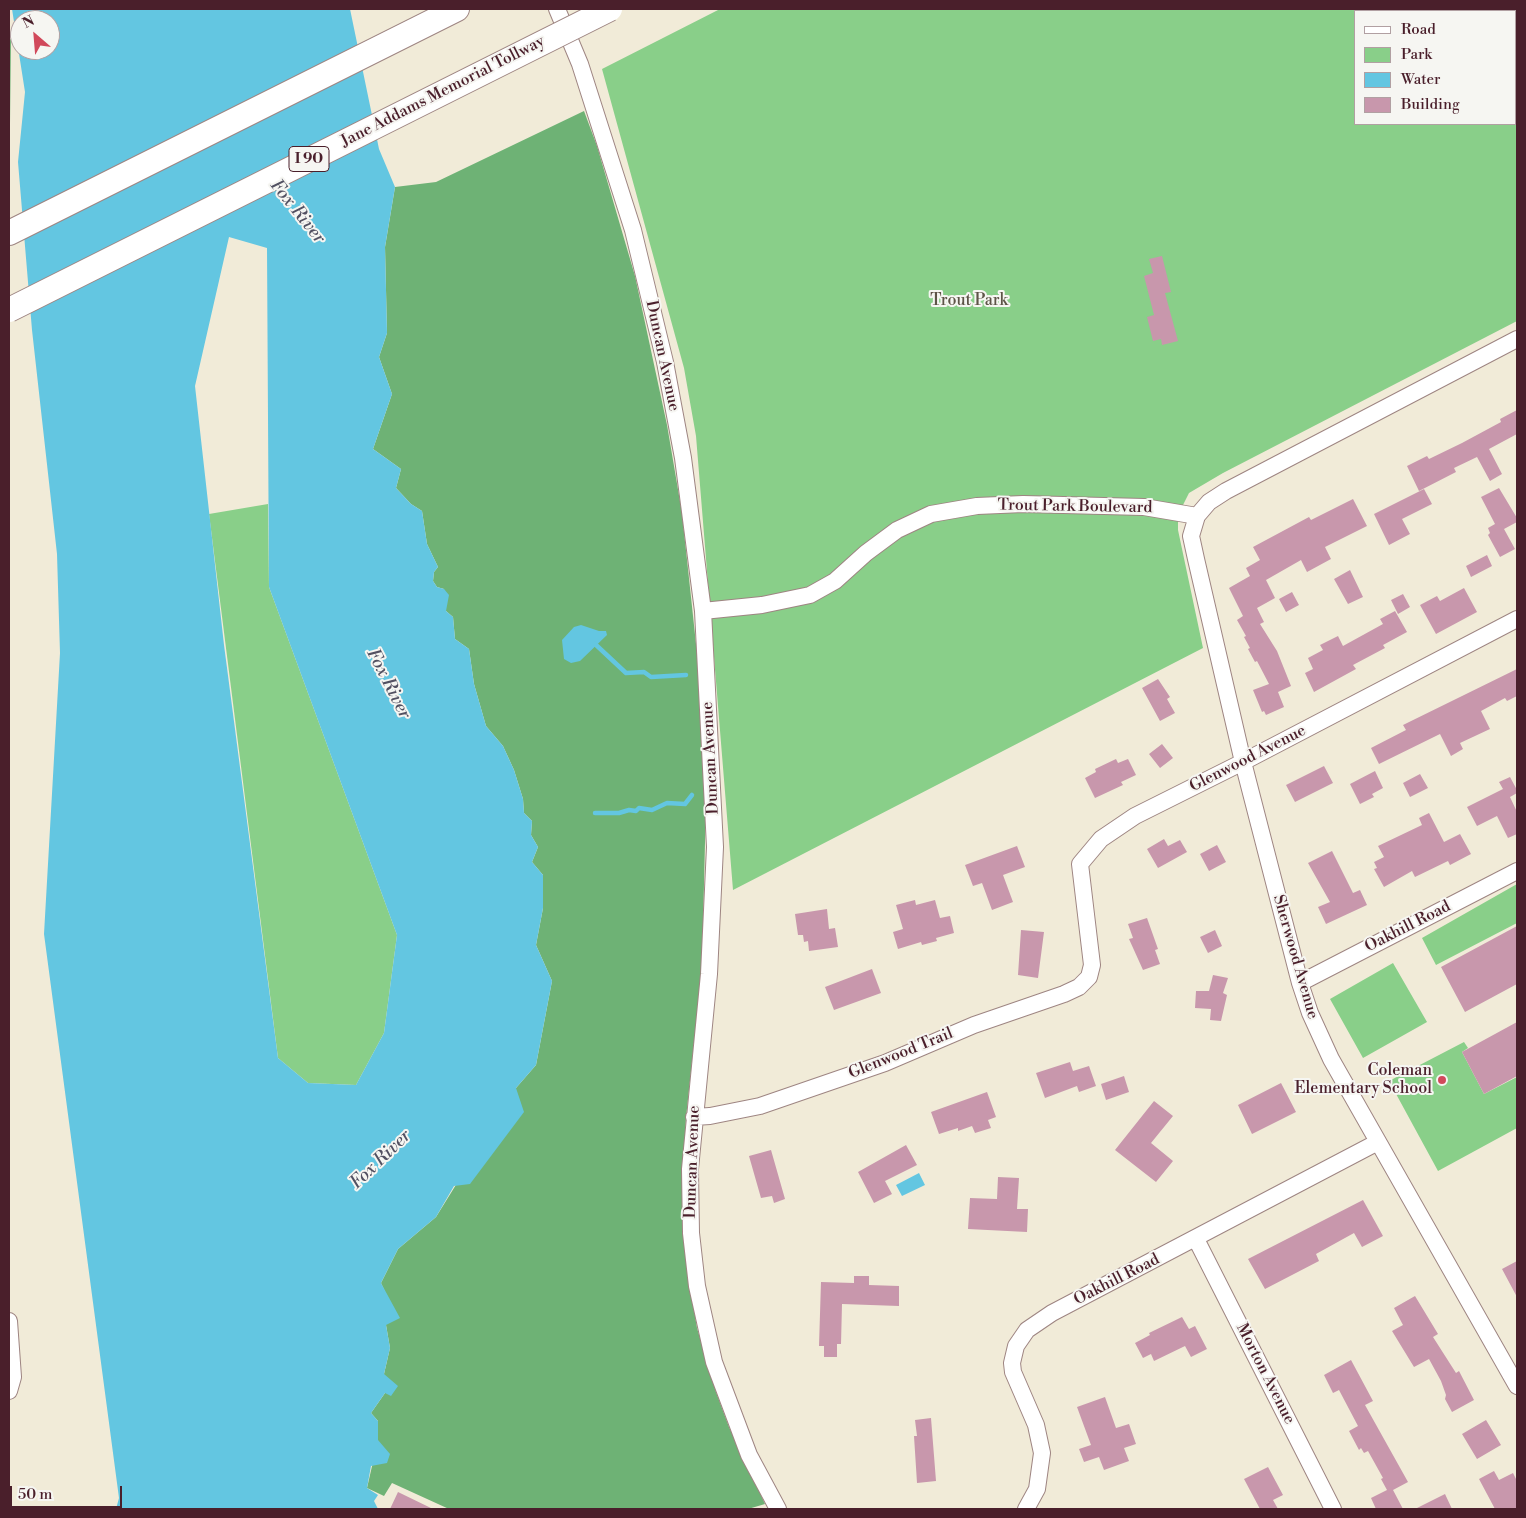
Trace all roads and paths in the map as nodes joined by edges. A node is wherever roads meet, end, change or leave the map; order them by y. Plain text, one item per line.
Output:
1 (457, 9) edge
2 (557, 9) edge
3 (610, 9) edge
4 (9, 232) edge
5 (9, 310) edge
6 (1517, 339) edge
7 (1196, 516) junction
8 (703, 611) junction
9 (1517, 619) edge
10 (1243, 762) junction
11 (1517, 871) edge
12 (1092, 965) joint
13 (1300, 983) junction
14 (694, 1118) junction
15 (1378, 1142) junction
16 (1196, 1239) junction
17 (9, 1321) edge
18 (10, 1379) edge
19 (1517, 1386) edge
20 (778, 1509) edge
21 (1026, 1509) edge
22 (1333, 1509) edge

1 - 4 highway
2 - 8 street, Duncan Avenue
3 - 5 highway, Jane Addams Memorial Tollway / I 90, bridge
6 - 7 street
7 - 8 street, Trout Park Boulevard
7 - 10 street, Sherwood Avenue
8 - 14 street, Duncan Avenue
9 - 10 street, Glenwood Avenue
10 - 12 street, Glenwood Avenue
10 - 13 street, Sherwood Avenue
11 - 13 street, Oakhill Road
12 - 14 street, Glenwood Trail
13 - 15 street, Sherwood Avenue
14 - 20 street, Duncan Avenue
15 - 16 street, Oakhill Road
15 - 19 street, Sherwood Avenue
16 - 21 street, Oakhill Road
16 - 22 street, Morton Avenue
17 - 18 street

